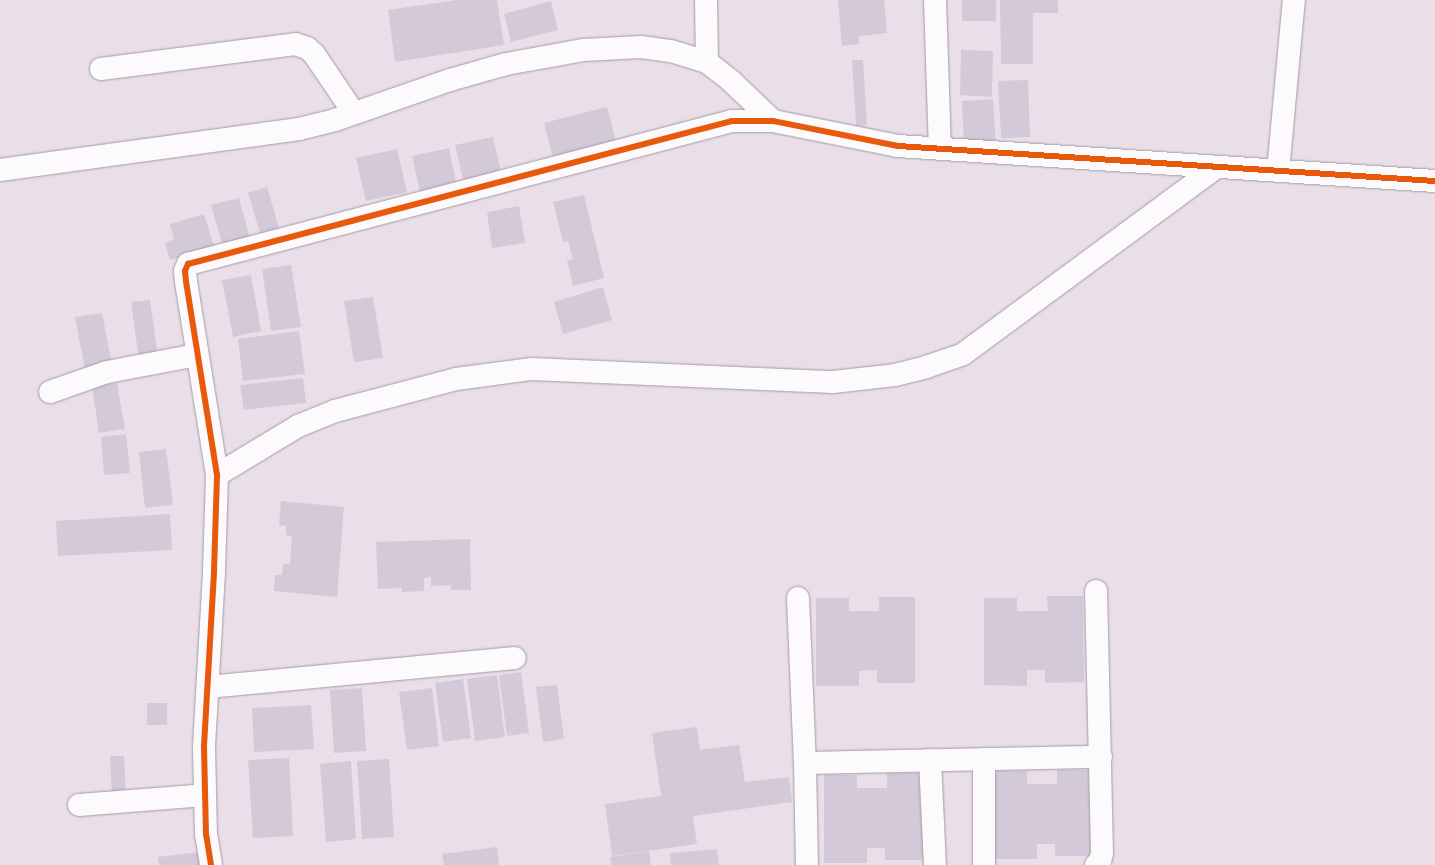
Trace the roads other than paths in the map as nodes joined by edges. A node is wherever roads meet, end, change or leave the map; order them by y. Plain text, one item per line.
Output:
1 (706, 0) edge
2 (935, 0) edge
3 (1294, 0) edge
4 (707, 62) junction
5 (101, 69) dead end
6 (354, 113) junction
7 (773, 121) junction
8 (940, 149) junction
9 (1217, 167) junction
10 (0, 170) edge
11 (1278, 171) junction
12 (1435, 181) edge
13 (197, 355) junction
14 (50, 392) dead end
15 (217, 475) junction
16 (1096, 591) dead end
17 (798, 598) dead end
18 (515, 658) dead end
19 (208, 687) junction
20 (1100, 757) junction
21 (984, 759) junction
22 (930, 760) junction
23 (805, 763) junction
24 (205, 795) junction
25 (79, 805) dead end
26 (212, 865) edge
27 (806, 865) edge
28 (935, 865) edge
29 (984, 865) edge
30 (1096, 865) edge

1 - 4 street
2 - 8 street
3 - 11 street
4 - 6 street
4 - 7 street
5 - 6 street
6 - 10 street
7 - 8 street
7 - 13 street
8 - 9 street
9 - 11 street
9 - 15 street
11 - 12 street
13 - 14 street
13 - 15 street
15 - 19 street
16 - 20 street
17 - 23 street
18 - 19 street
19 - 24 street
20 - 21 street
20 - 30 street
21 - 22 street
21 - 29 street
22 - 23 street
22 - 28 street
23 - 27 street
24 - 25 street
24 - 26 street

